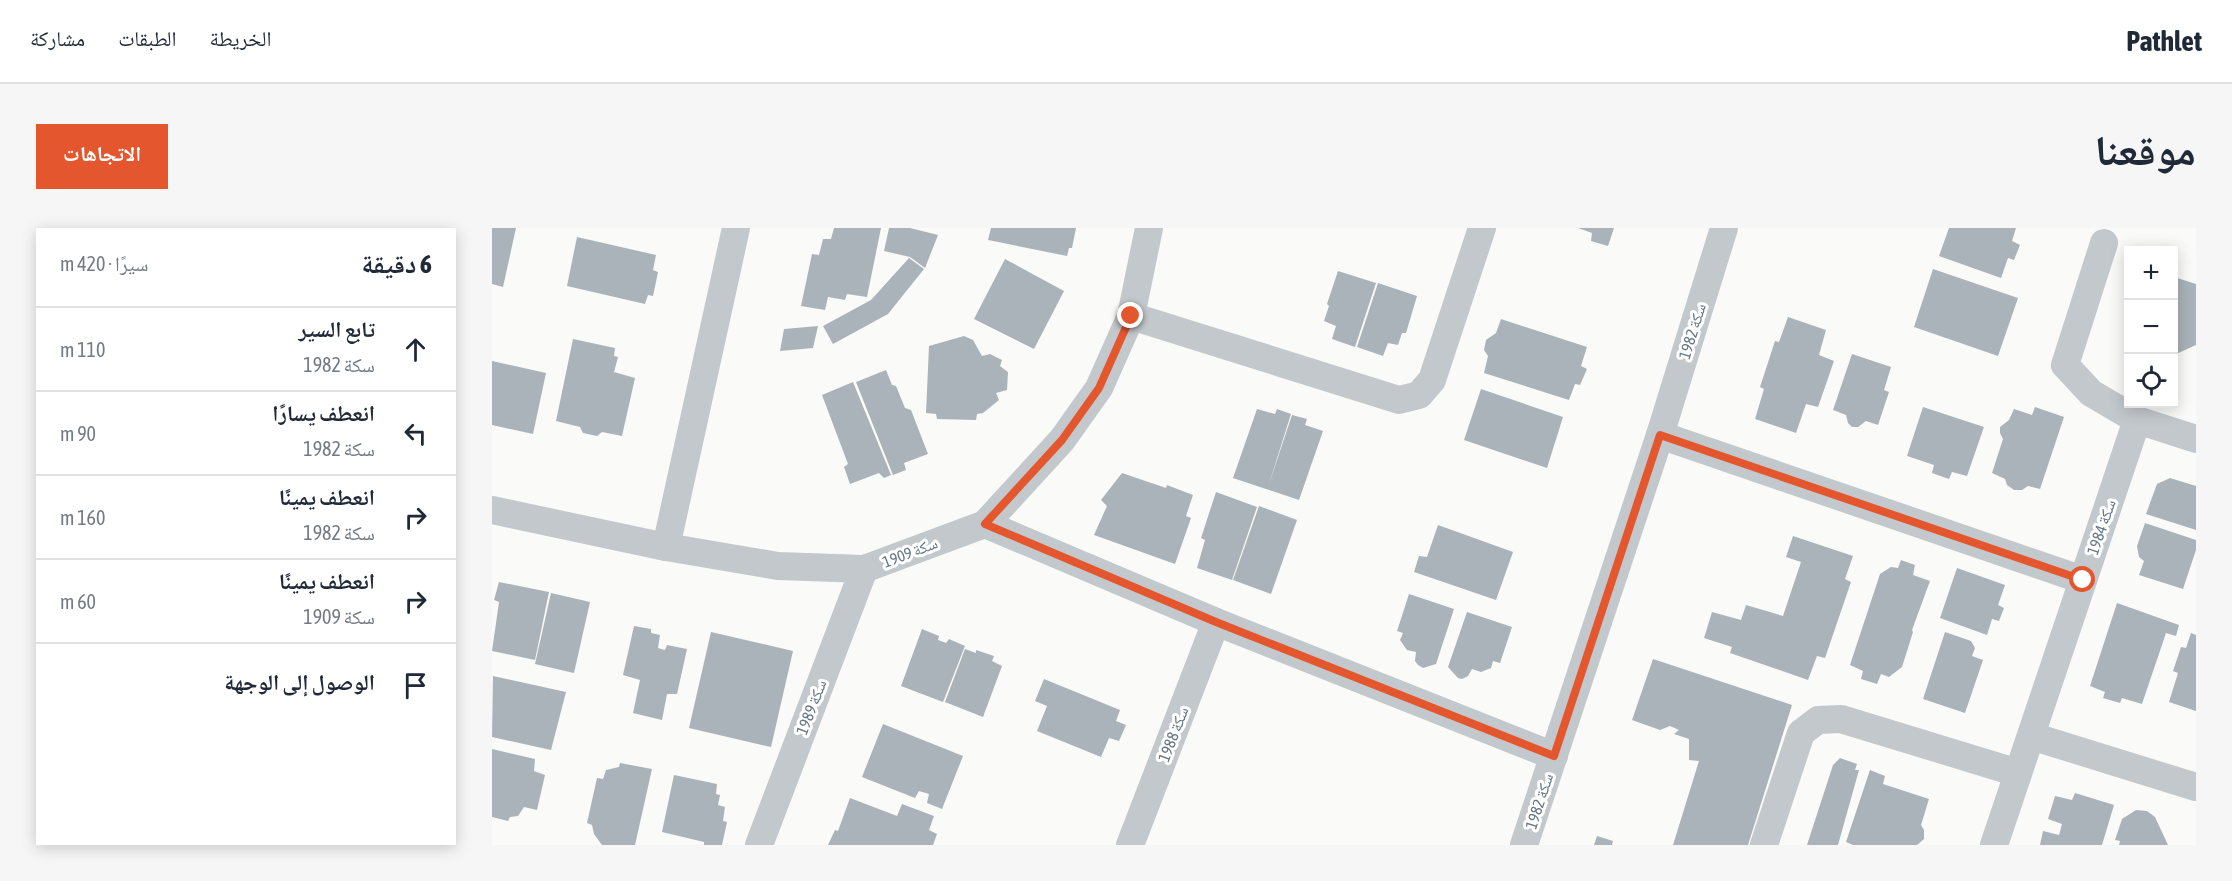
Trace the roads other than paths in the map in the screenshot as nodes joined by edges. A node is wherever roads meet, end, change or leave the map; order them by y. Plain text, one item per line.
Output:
1 (736, 228) edge
2 (1149, 228) edge
3 (1482, 228) edge
4 (1724, 228) edge
5 (2104, 243) dead end
6 (1131, 316) junction
7 (2137, 420) junction
8 (1660, 435) junction
9 (2196, 439) edge
10 (492, 510) edge
11 (985, 524) junction
12 (666, 547) junction
13 (864, 569) junction
14 (2083, 580) junction
15 (1216, 622) junction
16 (2031, 736) junction
17 (1554, 756) junction
18 (2018, 773) junction
19 (2196, 787) edge
20 (759, 845) edge
21 (1130, 845) edge
22 (1524, 845) edge
23 (1764, 845) edge
24 (1994, 845) edge

1 - 12 street
2 - 6 street, سكة 1909
3 - 6 street
4 - 8 street, سكة 1982
5 - 7 street
6 - 11 street, سكة 1909
7 - 9 street
7 - 14 street, سكة 1984
8 - 14 street
8 - 17 street, سكة 1982
10 - 12 street, سكة 1909
11 - 13 street, سكة 1909
11 - 15 street, سكة 1982
12 - 13 street, سكة 1909
13 - 20 street, سكة 1989
14 - 16 street, سكة 1984
15 - 17 street, سكة 1982
15 - 21 street, سكة 1988
16 - 18 street, سكة 1984
16 - 19 street
17 - 22 street, سكة 1982
18 - 23 street
18 - 24 street, سكة 1984

